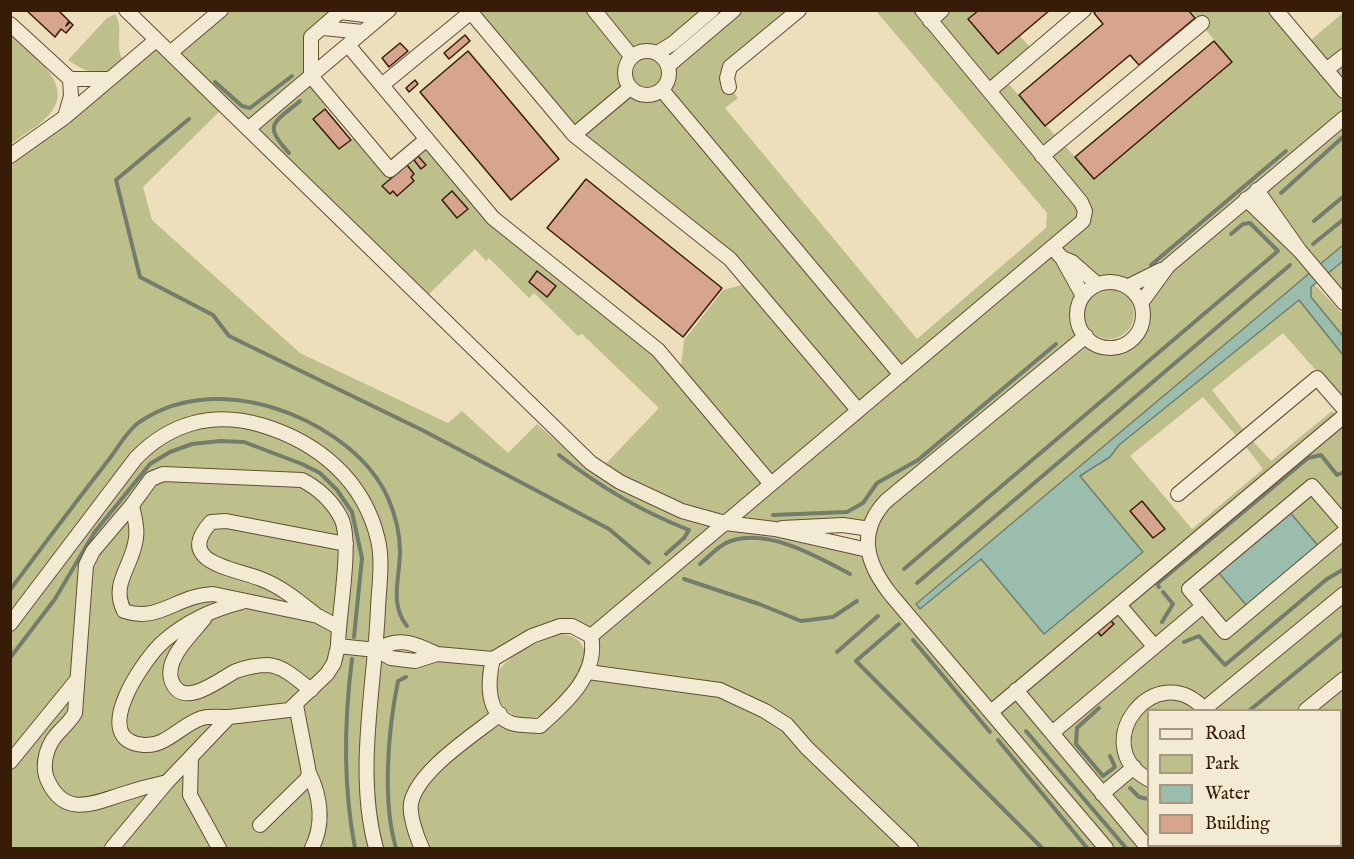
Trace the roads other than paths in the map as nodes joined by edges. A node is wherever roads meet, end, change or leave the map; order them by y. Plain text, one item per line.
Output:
1 (126, 10) edge
2 (221, 10) edge
3 (594, 10) edge
4 (712, 10) edge
5 (734, 10) edge
6 (799, 10) edge
7 (942, 10) edge
8 (1084, 10) edge
9 (1276, 10) edge
10 (341, 11) edge
11 (470, 11) edge
12 (385, 14) edge
13 (926, 16) edge
14 (10, 24) edge
15 (1202, 24) dead end
16 (322, 28) junction
17 (363, 32) junction
18 (156, 40) junction
19 (348, 45) junction
20 (170, 53) junction
21 (657, 53) junction
22 (1344, 56) edge
23 (632, 57) junction
24 (668, 66) junction
25 (1326, 70) junction
26 (311, 76) junction
27 (70, 79) junction
28 (110, 79) junction
29 (382, 85) junction
30 (729, 87) dead end
31 (630, 88) junction
32 (662, 90) junction
33 (989, 91) junction
34 (1344, 91) edge
35 (65, 117) junction
36 (1344, 118) edge
37 (249, 129) junction
38 (574, 135) junction
39 (427, 139) junction
40 (10, 156) edge
41 (1042, 156) junction
42 (1257, 190) junction
43 (1246, 199) junction
44 (1052, 247) junction
45 (1300, 251) junction
46 (1062, 258) junction
47 (1168, 266) junction
48 (1096, 284) junction
49 (1127, 286) junction
50 (1083, 296) junction
51 (1343, 302) edge
52 (1141, 303) junction
53 (1086, 336) junction
54 (901, 375) junction
55 (1344, 409) edge
56 (858, 411) junction
57 (1344, 416) edge
58 (771, 484) junction
59 (1178, 494) dead end
60 (132, 505) junction
61 (1338, 506) edge
62 (725, 523) junction
63 (1344, 524) edge
64 (775, 529) junction
65 (870, 529) junction
66 (1344, 532) edge
67 (346, 544) junction
68 (868, 550) junction
69 (1344, 594) edge
70 (243, 601) junction
71 (1119, 605) junction
72 (1203, 606) junction
73 (209, 614) junction
74 (318, 616) junction
75 (10, 624) edge
76 (338, 627) junction
77 (591, 636) junction
78 (338, 646) junction
79 (1154, 646) junction
80 (376, 650) junction
81 (493, 659) junction
82 (588, 672) junction
83 (1344, 679) edge
84 (76, 681) junction
85 (311, 690) junction
86 (1017, 690) junction
87 (296, 705) junction
88 (1204, 709) edge
89 (1206, 709) edge
90 (1308, 709) edge
91 (991, 712) junction
92 (500, 714) junction
93 (230, 717) junction
94 (1052, 733) junction
95 (191, 758) junction
96 (10, 762) edge
97 (1134, 767) junction
98 (309, 773) junction
99 (1147, 777) edge
100 (167, 782) junction
101 (1102, 794) junction
102 (260, 825) dead end
103 (114, 845) edge
104 (1147, 845) edge
105 (103, 849) edge
106 (219, 849) edge
107 (312, 849) edge
108 (376, 849) edge
109 (422, 849) edge
110 (910, 849) edge
111 (1106, 849) edge

1 - 18 lane
2 - 20 lane
3 - 23 lane
4 - 21 lane
5 - 24 lane
6 - 30 lane
7 - 13 lane
8 - 33 lane
9 - 25 lane
10 - 12 lane
10 - 16 lane
11 - 29 lane
11 - 38 lane
12 - 17 lane
13 - 33 lane
14 - 27 lane
15 - 41 lane
16 - 17 lane
16 - 26 lane
17 - 19 lane
18 - 20 lane
18 - 28 lane
19 - 26 lane
19 - 29 lane
20 - 37 lane
21 - 23 lane
21 - 24 lane
22 - 25 lane
23 - 31 lane
24 - 32 lane
25 - 34 lane
26 - 37 lane
26 - 39 lane
27 - 28 lane
27 - 35 lane
28 - 35 lane
29 - 39 lane
31 - 32 lane
31 - 38 lane
32 - 54 lane
33 - 41 lane
35 - 40 lane
36 - 42 lane
37 - 62 lane
38 - 56 lane
39 - 58 lane
41 - 44 lane
42 - 43 lane
42 - 45 lane
43 - 45 lane
43 - 47 lane
44 - 46 lane
44 - 54 lane
45 - 51 lane
46 - 48 lane
46 - 50 lane
47 - 49 lane
47 - 52 lane
48 - 49 lane
48 - 50 lane
49 - 52 lane
50 - 53 lane
52 - 53 lane
53 - 65 lane
54 - 56 lane
55 - 59 lane
56 - 58 lane
57 - 71 lane
58 - 62 lane
60 - 67 lane
60 - 70 lane
60 - 84 lane
61 - 63 lane
61 - 72 lane
62 - 64 lane
62 - 77 lane
64 - 65 lane
64 - 68 lane
65 - 68 lane
66 - 72 lane
67 - 74 lane
67 - 76 lane
68 - 91 lane
69 - 89 lane
70 - 73 lane
70 - 74 lane
71 - 79 lane
71 - 86 lane
72 - 79 lane
73 - 85 lane
73 - 93 lane
74 - 76 lane
75 - 80 lane
76 - 78 lane
77 - 81 lane
77 - 82 lane
78 - 80 lane
78 - 85 lane
79 - 94 lane
80 - 81 lane
80 - 108 lane
81 - 92 lane
82 - 92 lane
82 - 110 lane
83 - 90 lane
84 - 96 lane
84 - 100 lane
85 - 87 lane
86 - 91 lane
86 - 94 lane
87 - 93 lane
87 - 98 lane
88 - 97 lane
91 - 111 lane
92 - 109 lane
93 - 95 lane
94 - 101 lane
95 - 100 lane
95 - 106 lane
97 - 99 lane
97 - 101 lane
98 - 102 lane
98 - 107 lane
100 - 103 lane
101 - 104 lane
103 - 105 lane

